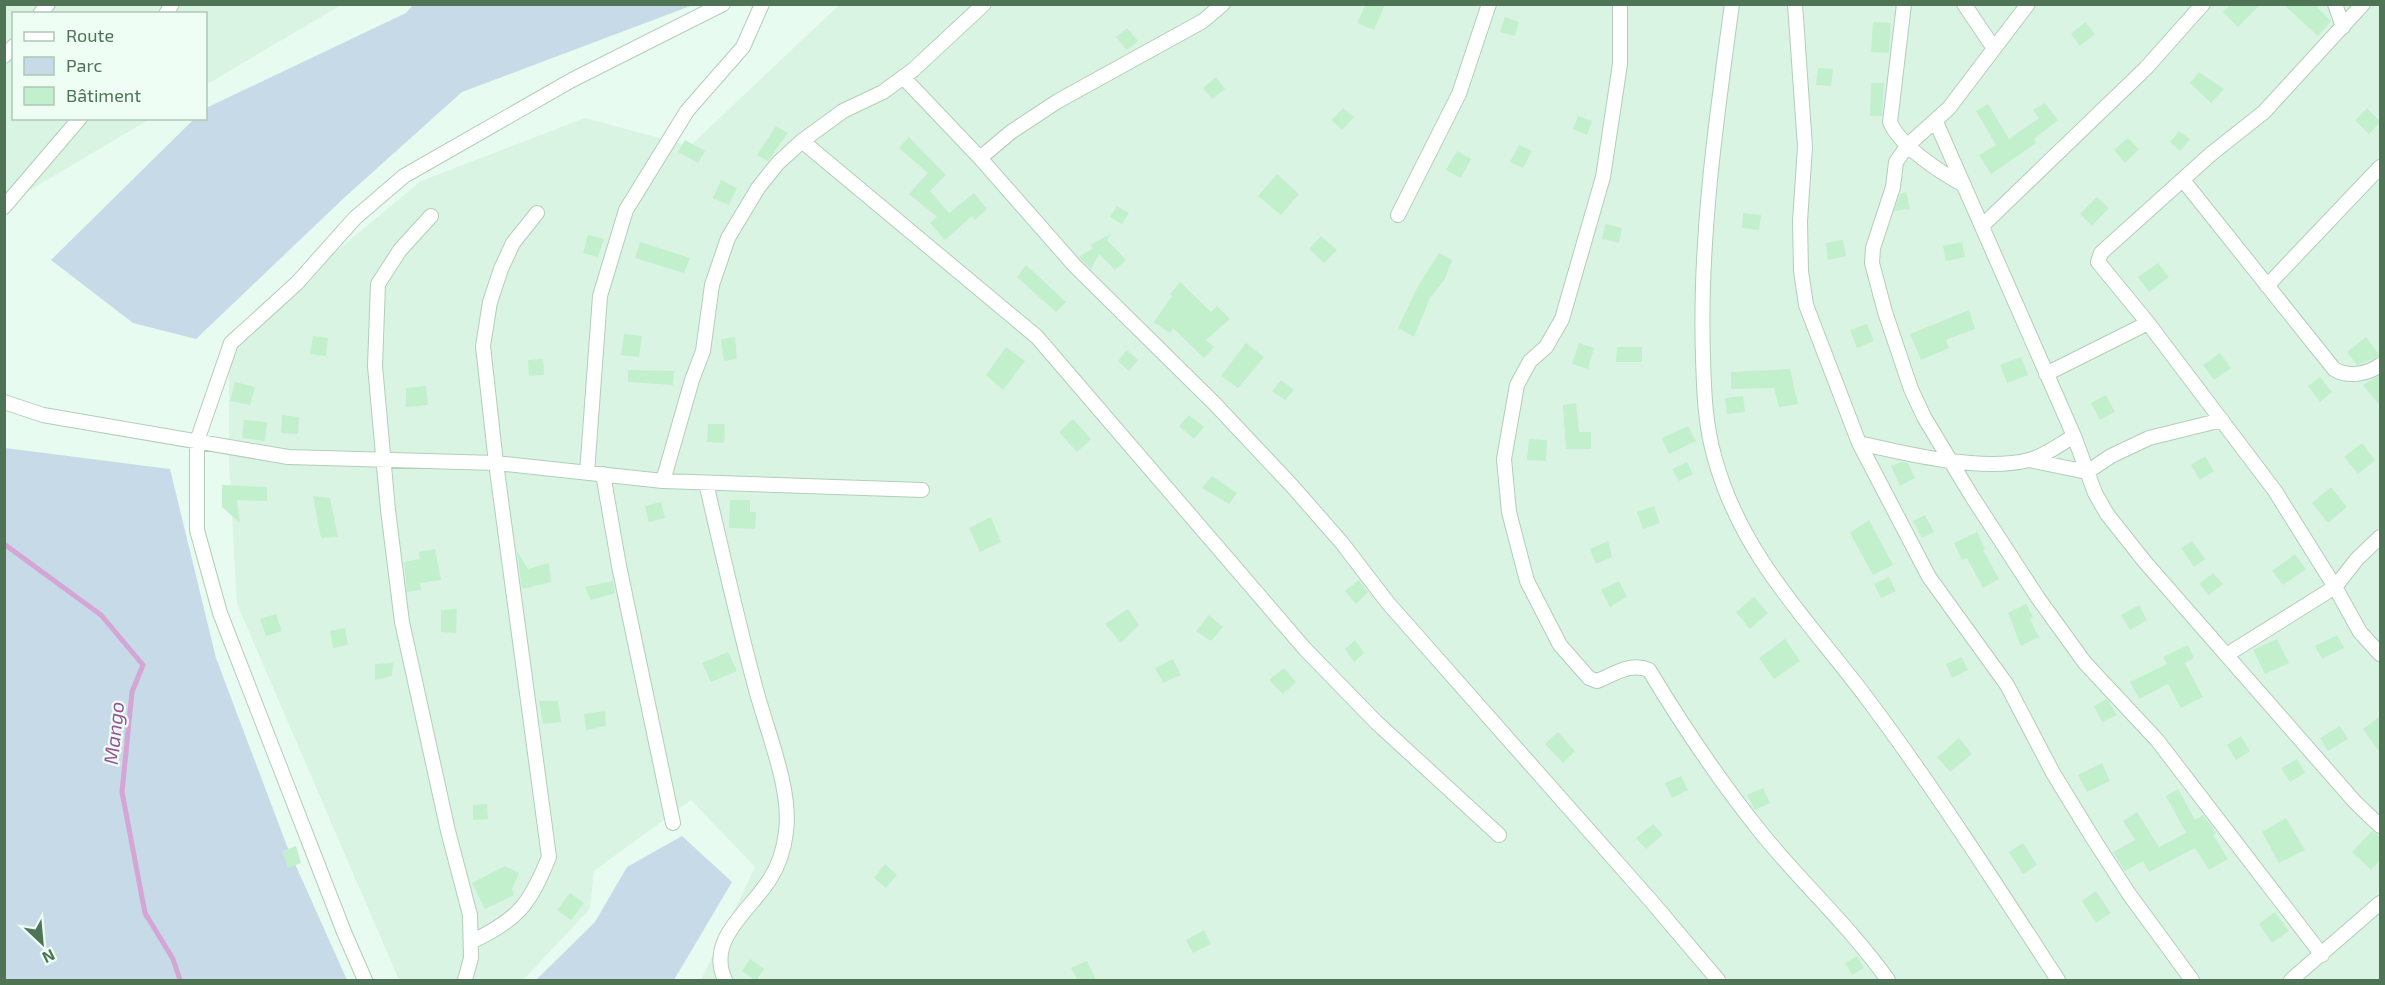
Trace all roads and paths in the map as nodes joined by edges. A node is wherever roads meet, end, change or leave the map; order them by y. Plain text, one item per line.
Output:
1 (723, 4) edge
2 (762, 4) edge
3 (984, 4) edge
4 (1223, 4) edge
5 (1489, 4) edge
6 (1620, 4) edge
7 (1732, 4) edge
8 (1795, 4) edge
9 (1904, 4) edge
10 (1964, 4) edge
11 (2028, 4) edge
12 (2203, 4) edge
13 (2335, 4) edge
14 (2363, 4) edge
15 (2343, 27) junction
16 (1993, 47) junction
17 (903, 77) junction
18 (78, 120) edge
19 (1936, 122) junction
20 (802, 141) junction
21 (1908, 145) junction
22 (980, 158) junction
23 (2380, 167) edge
24 (2182, 180) junction
25 (1964, 184) junction
26 (4, 207) edge
27 (537, 213) dead end
28 (1398, 215) dead end
29 (431, 216) dead end
30 (1982, 226) junction
31 (2267, 286) junction
32 (2148, 323) junction
33 (2380, 365) edge
34 (2046, 374) junction
35 (4, 402) edge
36 (2222, 420) junction
37 (2074, 435) junction
38 (197, 441) junction
39 (1859, 443) junction
40 (1948, 459) junction
41 (383, 460) junction
42 (2029, 460) junction
43 (496, 463) junction
44 (2087, 472) junction
45 (587, 473) junction
46 (603, 474) junction
47 (663, 481) junction
48 (706, 483) junction
49 (921, 490) dead end
50 (2380, 537) edge
51 (2336, 587) junction
52 (2228, 654) junction
53 (2380, 654) edge
54 (673, 823) dead end
55 (2380, 826) edge
56 (1499, 835) dead end
57 (2380, 903) edge
58 (471, 942) junction
59 (2322, 955) junction
60 (365, 981) edge
61 (465, 981) edge
62 (725, 981) edge
63 (1718, 981) edge
64 (1888, 981) edge
65 (2058, 981) edge
66 (2192, 981) edge
67 (2290, 981) edge

1 - 38 street
2 - 45 street
3 - 17 street
4 - 22 street
5 - 28 street
6 - 64 street
7 - 65 street
8 - 39 street
9 - 21 street
10 - 16 street
11 - 16 street
12 - 30 street
13 - 15 street
14 - 15 street
15 - 24 street
16 - 19 street
17 - 20 street
17 - 22 street
18 - 26 street
19 - 21 street
19 - 25 street
20 - 47 street
20 - 56 street
21 - 25 street
21 - 40 street
22 - 63 street
23 - 31 street
24 - 31 street
24 - 32 street
25 - 30 street
27 - 43 street
29 - 41 street
30 - 34 street
31 - 33 street
32 - 34 street
32 - 36 street
34 - 37 street
35 - 38 street
36 - 44 street
36 - 51 street
37 - 42 street
37 - 44 street
38 - 41 street
38 - 60 street
39 - 40 street
39 - 66 street
40 - 42 street
40 - 59 street
41 - 43 street
41 - 58 street
42 - 44 street
43 - 45 street
43 - 58 street
44 - 52 street
45 - 46 street
46 - 47 street
46 - 54 street
47 - 48 street
48 - 49 street
48 - 62 street
50 - 51 street
51 - 52 street
51 - 53 street
52 - 55 street
57 - 59 street
58 - 61 street
59 - 67 street

